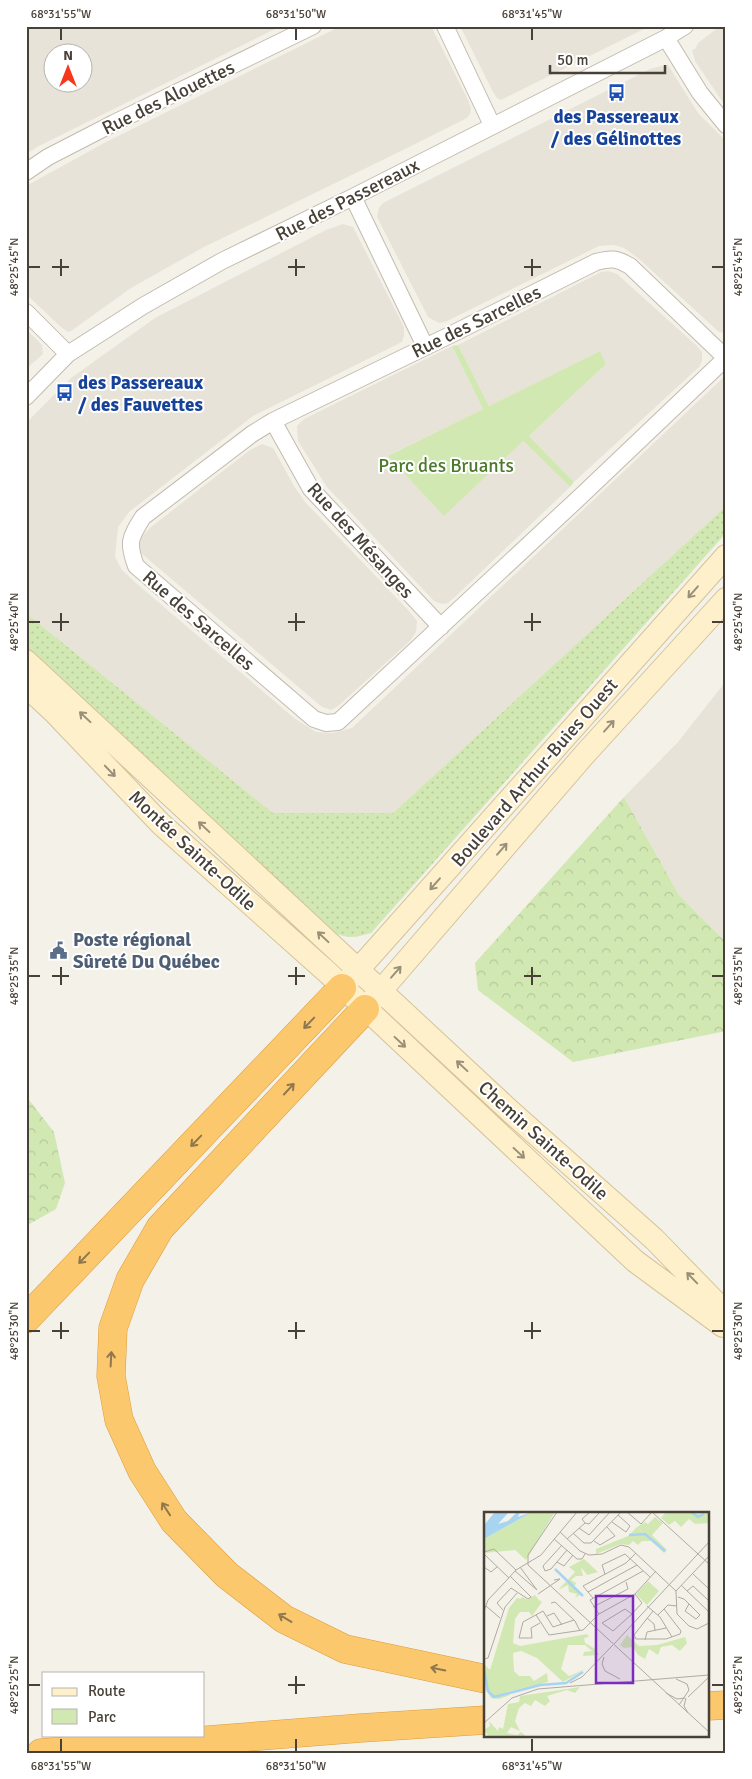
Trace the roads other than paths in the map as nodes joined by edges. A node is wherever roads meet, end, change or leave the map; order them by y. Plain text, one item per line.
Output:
1 (313, 26) edge
2 (444, 26) edge
3 (685, 26) edge
4 (666, 38) junction
5 (492, 125) junction
6 (726, 125) edge
7 (26, 172) edge
8 (353, 197) junction
9 (26, 312) edge
10 (425, 346) junction
11 (68, 354) junction
12 (726, 358) edge
13 (26, 398) edge
14 (273, 421) junction
15 (726, 556) edge
16 (726, 599) edge
17 (440, 627) junction
18 (26, 662) edge
19 (26, 686) edge
20 (351, 979) junction
21 (373, 1000) junction
22 (726, 1313) edge
23 (26, 1319) edge
24 (726, 1328) edge
25 (484, 1679) edge
26 (710, 1690) edge
27 (726, 1691) edge
28 (726, 1705) edge
29 (710, 1706) edge
30 (484, 1720) edge
31 (41, 1753) edge

1 - 7 street, Rue des Alouettes
2 - 5 street
3 - 4 street, Rue des Passereaux
4 - 5 street, Rue des Passereaux
4 - 6 street
5 - 8 street, Rue des Passereaux
8 - 10 street
8 - 11 street, Rue des Passereaux
9 - 11 street
10 - 12 street, Rue des Sarcelles
10 - 14 street, Rue des Sarcelles
11 - 13 street, Rue des Passereaux
12 - 17 street, Rue des Sarcelles
14 - 17 street, Rue des Mésanges
14 - 17 street, Rue des Sarcelles
15 -> 20 main road, Boulevard Arthur-Buies Ouest
21 -> 16 main road, Boulevard Arthur-Buies Ouest
20 -> 18 main road, Montée Sainte-Odile
19 -> 20 main road, Montée Sainte-Odile
20 - 21 main road, Montée Sainte-Odile
20 -> 23 highway
22 -> 21 main road, Chemin Sainte-Odile
21 -> 24 main road, Chemin Sainte-Odile
25 -> 21 highway
26 - 27 highway
28 - 29 highway
30 - 31 highway

